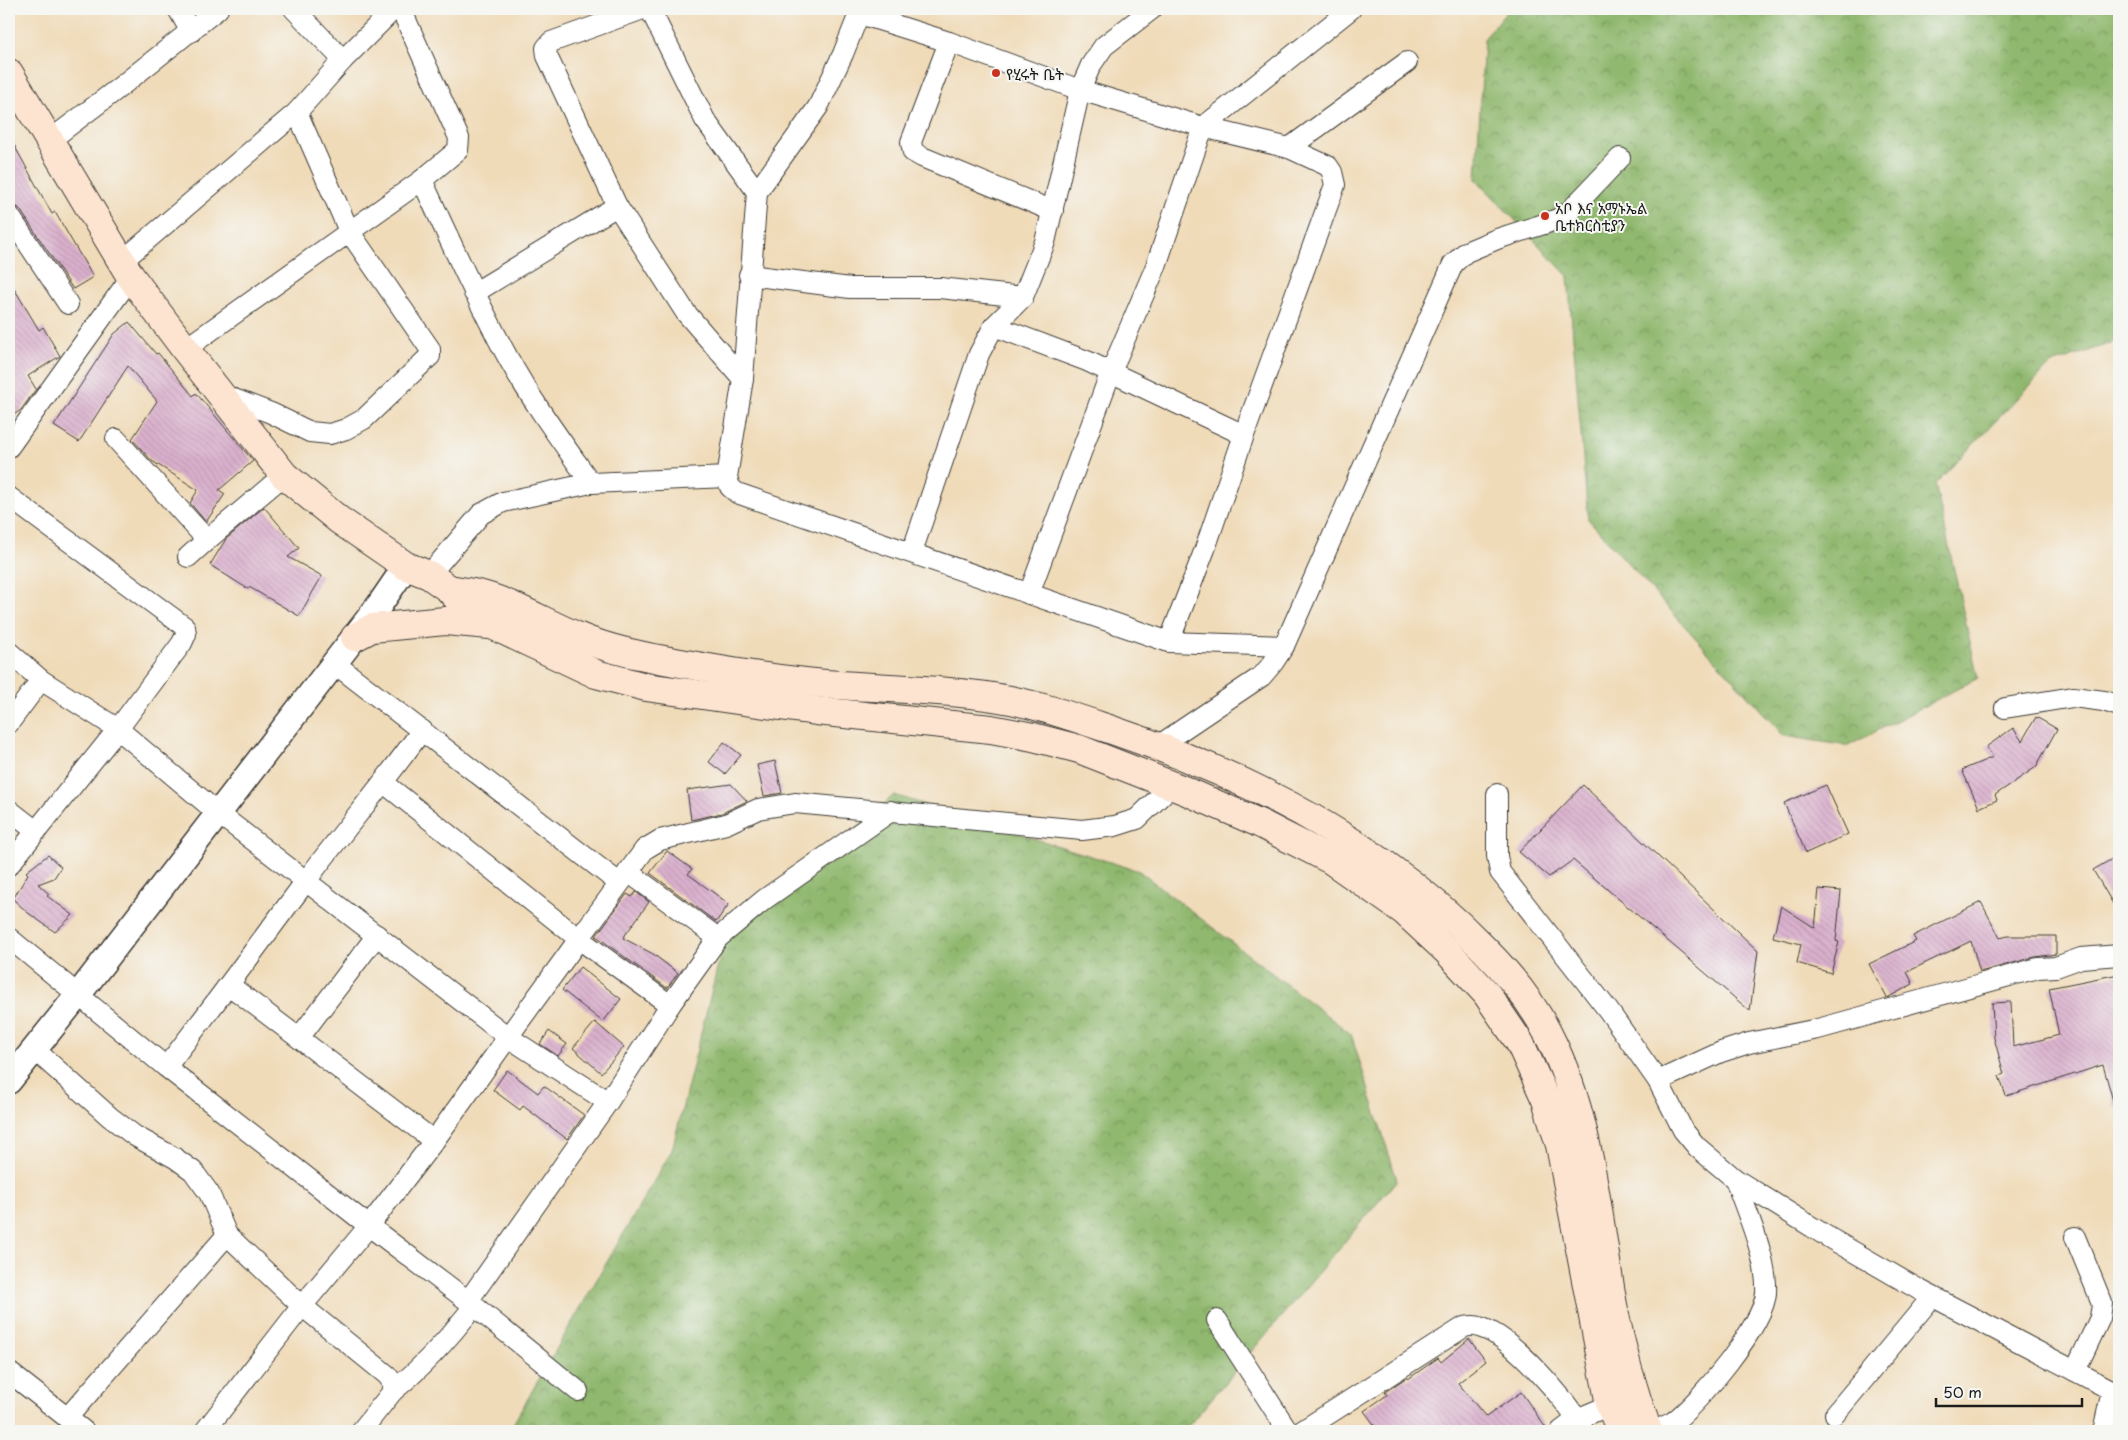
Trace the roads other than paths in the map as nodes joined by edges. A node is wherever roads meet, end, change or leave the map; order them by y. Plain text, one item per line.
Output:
1 (178, 9) edge
2 (218, 9) edge
3 (294, 9) edge
4 (394, 9) edge
5 (401, 9) edge
6 (643, 9) edge
7 (650, 9) edge
8 (1152, 9) edge
9 (1351, 9) edge
10 (860, 11) edge
11 (191, 32) junction
12 (948, 42) junction
13 (342, 60) junction
14 (1407, 62) dead end
15 (9, 74) edge
16 (1080, 90) junction
17 (297, 112) junction
18 (1203, 127) junction
19 (49, 141) junction
20 (1289, 148) junction
21 (1620, 158) dead end
22 (422, 180) junction
23 (757, 192) junction
24 (617, 206) junction
25 (1053, 211) junction
26 (11, 224) edge
27 (349, 230) junction
28 (126, 270) junction
29 (749, 275) junction
30 (474, 293) junction
31 (1023, 297) junction
32 (68, 304) dead end
33 (994, 326) junction
34 (184, 349) junction
35 (1110, 374) junction
36 (743, 379) junction
37 (219, 394) junction
38 (1244, 435) junction
39 (116, 439) dead end
40 (9, 447) edge
41 (284, 475) junction
42 (727, 477) junction
43 (591, 483) junction
44 (9, 498) edge
45 (207, 540) junction
46 (912, 552) junction
47 (188, 557) dead end
48 (428, 577) junction
49 (1029, 594) junction
50 (492, 625) junction
51 (355, 637) junction
52 (1169, 642) junction
53 (1284, 646) junction
54 (9, 652) edge
55 (334, 663) junction
56 (41, 680) junction
57 (919, 689) junction
58 (2119, 706) edge
59 (2005, 708) dead end
60 (917, 720) junction
61 (9, 723) edge
62 (118, 729) junction
63 (422, 730) junction
64 (1158, 746) junction
65 (384, 783) junction
66 (1179, 788) junction
67 (1497, 794) dead end
68 (9, 810) edge
69 (891, 811) junction
70 (218, 814) junction
71 (36, 830) junction
72 (9, 865) edge
73 (623, 877) junction
74 (306, 880) junction
75 (377, 935) junction
76 (9, 938) edge
77 (718, 938) junction
78 (579, 939) junction
79 (2119, 955) edge
80 (230, 985) junction
81 (78, 995) junction
82 (670, 1005) junction
83 (508, 1037) junction
84 (299, 1038) junction
85 (35, 1050) junction
86 (166, 1067) junction
87 (1658, 1081) junction
88 (9, 1082) edge
89 (608, 1102) junction
90 (434, 1141) junction
91 (1735, 1179) junction
92 (369, 1226) junction
93 (227, 1235) junction
94 (2075, 1237) dead end
95 (1932, 1297) junction
96 (471, 1304) junction
97 (302, 1306) junction
98 (1217, 1320) dead end
99 (2075, 1371) junction
100 (9, 1372) edge
101 (578, 1391) dead end
102 (393, 1392) junction
103 (2116, 1393) edge
104 (1610, 1405) junction
105 (1835, 1414) dead end
106 (66, 1418) junction
107 (1580, 1425) edge
108 (1673, 1426) edge
109 (84, 1431) edge
110 (205, 1431) edge
111 (361, 1431) edge
112 (1288, 1431) edge
113 (1302, 1431) edge
114 (1561, 1431) edge
115 (1621, 1431) edge
116 (1648, 1431) edge
117 (1656, 1431) edge
118 (2103, 1431) edge

1 - 11 street
2 - 11 street
3 - 13 street
4 - 13 street
5 - 22 street
6 - 24 street
7 - 23 street
8 - 16 street
9 - 18 street
10 - 12 street
10 - 23 street
11 - 19 street
12 - 16 street
12 - 25 street
13 - 17 street
14 - 20 street
15 - 19 main road
16 - 18 street
16 - 25 street
17 - 27 street
17 - 28 street
18 - 20 street
18 - 35 street
19 - 28 main road
20 - 38 street
21 - 53 street
22 - 27 street
22 - 30 street
23 - 29 street
24 - 30 street
24 - 36 street
25 - 31 street
26 - 32 street
27 - 34 street
27 - 37 street
28 - 34 main road
28 - 40 street
29 - 31 street
29 - 36 street
30 - 43 street
31 - 33 street
33 - 35 street
33 - 46 street
34 - 37 main road
35 - 38 street
35 - 49 street
36 - 42 street
37 - 41 main road
38 - 52 street
39 - 45 street
41 - 45 street
41 - 48 main road
42 - 43 street
42 - 46 street
43 - 48 street
44 - 62 street
45 - 47 street
46 - 49 street
48 - 50 main road
48 - 51 street
48 - 57 main road
49 - 52 street
50 - 51 main road
50 - 60 main road
51 - 55 street
52 - 53 street
53 - 64 street
54 - 56 street
55 - 63 street
55 - 70 street
56 - 61 street
56 - 62 street
57 - 60 main road
57 - 64 main road
58 - 59 street
60 - 66 main road
62 - 70 street
62 - 71 street
63 - 65 street
63 - 73 street
64 - 116 main road
65 - 74 street
65 - 78 street
66 - 69 street
66 - 104 main road
67 - 87 street
68 - 71 street
69 - 73 street
69 - 77 street
70 - 74 street
70 - 81 street
71 - 72 street
73 - 77 street
73 - 78 street
74 - 75 street
74 - 80 street
75 - 83 street
75 - 84 street
76 - 81 street
77 - 82 street
78 - 82 street
78 - 83 street
79 - 87 street
80 - 84 street
80 - 86 street
81 - 85 street
81 - 86 street
82 - 89 street
83 - 89 street
83 - 90 street
84 - 90 street
85 - 88 street
85 - 93 street
86 - 92 street
87 - 91 street
89 - 96 street
90 - 92 street
91 - 95 street
91 - 108 street
92 - 96 street
92 - 97 street
93 - 97 street
93 - 106 street
94 - 99 street
95 - 99 street
95 - 105 street
96 - 101 street
96 - 102 street
97 - 102 street
97 - 110 street
98 - 112 street
99 - 103 street
100 - 106 street
102 - 111 street
103 - 118 street
104 - 107 street
104 - 115 main road
106 - 109 street
107 - 113 street
107 - 114 street
108 - 117 street

